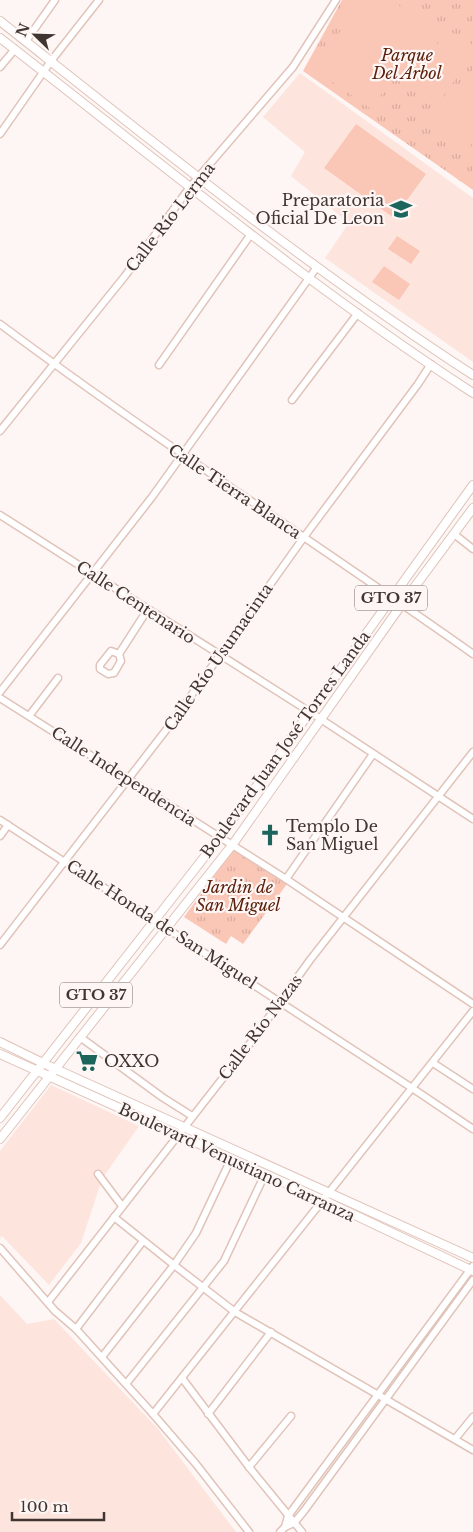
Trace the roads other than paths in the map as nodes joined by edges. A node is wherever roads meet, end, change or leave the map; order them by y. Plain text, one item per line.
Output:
1 (55, 0) edge
2 (99, 0) edge
3 (336, 0) edge
4 (0, 21) edge
5 (0, 38) edge
6 (26, 41) junction
7 (14, 49) junction
8 (51, 61) junction
9 (0, 67) edge
10 (44, 72) junction
11 (0, 134) edge
12 (199, 177) junction
13 (190, 187) junction
14 (251, 234) junction
15 (317, 267) junction
16 (309, 278) junction
17 (358, 313) junction
18 (0, 324) edge
19 (54, 364) junction
20 (431, 364) junction
21 (159, 365) dead end
22 (473, 375) edge
23 (473, 392) edge
24 (292, 400) dead end
25 (0, 431) edge
26 (181, 454) junction
27 (473, 485) edge
28 (473, 508) edge
29 (0, 515) edge
30 (454, 534) junction
31 (304, 537) junction
32 (473, 549) edge
33 (92, 574) junction
34 (392, 597) junction
35 (402, 604) junction
36 (148, 609) junction
37 (119, 654) dead end
38 (473, 654) edge
39 (219, 655) junction
40 (58, 678) dead end
41 (0, 692) edge
42 (0, 698) edge
43 (310, 712) junction
44 (30, 716) junction
45 (321, 720) junction
46 (473, 752) edge
47 (373, 754) junction
48 (130, 778) junction
49 (439, 796) junction
50 (473, 819) edge
51 (0, 820) edge
52 (8, 825) junction
53 (0, 836) edge
54 (220, 837) junction
55 (233, 844) junction
56 (66, 862) junction
57 (286, 879) junction
58 (343, 917) junction
59 (155, 920) junction
60 (167, 928) junction
61 (0, 945) edge
62 (280, 1001) junction
63 (473, 1004) edge
64 (473, 1011) edge
65 (80, 1037) junction
66 (0, 1042) edge
67 (0, 1054) edge
68 (43, 1063) junction
69 (433, 1063) junction
70 (56, 1069) junction
71 (37, 1070) junction
72 (49, 1076) junction
73 (412, 1088) junction
74 (473, 1089) edge
75 (192, 1116) junction
76 (0, 1118) edge
77 (184, 1126) junction
78 (473, 1129) edge
79 (177, 1134) junction
80 (0, 1138) edge
81 (231, 1159) junction
82 (98, 1174) dead end
83 (265, 1174) junction
84 (329, 1193) junction
85 (323, 1200) junction
86 (122, 1206) junction
87 (114, 1217) junction
88 (143, 1241) junction
89 (0, 1248) edge
90 (473, 1258) edge
91 (174, 1265) junction
92 (472, 1269) edge
93 (473, 1280) edge
94 (204, 1288) junction
95 (48, 1302) junction
96 (235, 1312) junction
97 (76, 1329) junction
98 (271, 1332) junction
99 (102, 1357) junction
100 (182, 1378) junction
101 (126, 1384) junction
102 (377, 1393) junction
103 (385, 1398) junction
104 (153, 1414) junction
105 (208, 1414) junction
106 (291, 1416) dead end
107 (473, 1417) edge
108 (455, 1439) junction
109 (473, 1450) edge
110 (249, 1467) junction
111 (288, 1516) junction
112 (294, 1523) junction
113 (282, 1529) edge
114 (249, 1532) edge
115 (302, 1532) edge

1 - 6 street
2 - 8 street
3 - 12 street, Calle Río Lerma
4 - 6 main road
5 - 7 main road
6 - 8 main road
7 - 9 street
7 - 10 main road
8 - 10 street
8 - 12 main road
10 - 11 street
10 - 13 main road
12 - 13 street, Calle Río Lerma
12 - 15 main road
13 - 14 main road
13 - 19 street, Calle Río Lerma
14 - 16 main road
14 - 21 street
15 - 16 street
15 - 22 main road
16 - 17 main road
16 - 26 street
17 - 20 main road
17 - 24 street
18 - 19 street, Calle Tierra Blanca
19 - 25 street, Calle Río Lerma
19 - 26 street, Calle Tierra Blanca
20 - 23 main road
20 - 31 street, Calle Río Usumacinta
26 - 31 street, Calle Tierra Blanca
26 - 33 street
27 - 34 main road, Boulevard Juan José Torres Landa / GTO 37
28 - 30 main road, Boulevard Juan José Torres Landa / GTO 37
29 - 33 street, Calle Centenario
30 - 32 street
30 - 35 main road, Boulevard Juan José Torres Landa / GTO 37
31 - 34 street, Calle Tierra Blanca
31 - 39 street, Calle Río Usumacinta
33 - 36 street, Calle Centenario
33 - 41 street
34 - 35 street, Calle Tierra Blanca
34 - 43 main road, Boulevard Juan José Torres Landa / GTO 37
35 - 38 street, Calle Tierra Blanca
35 - 45 main road, Boulevard Juan José Torres Landa / GTO 37
36 - 37 street
36 - 39 street, Calle Centenario
39 - 43 street, Calle Centenario
39 - 48 street, Calle Río Usumacinta
40 - 44 street
42 - 44 street, Calle Independencia
43 - 45 street, Calle Centenario
43 - 54 main road, Boulevard Juan José Torres Landa / GTO 37
44 - 48 street, Calle Independencia
45 - 47 street, Calle Centenario
45 - 55 main road, Boulevard Juan José Torres Landa / GTO 37
46 - 49 street, Calle Río Nazas
47 - 49 street, Calle Centenario
47 - 57 street
48 - 54 street, Calle Independencia
48 - 56 street, Calle Río Usumacinta
49 - 50 street, Calle Centenario
49 - 58 street, Calle Río Nazas
51 - 52 street, Calle Honda de San Miguel
52 - 53 street
52 - 56 street, Calle Honda de San Miguel
54 - 55 street, Calle Independencia
54 - 59 main road, Boulevard Juan José Torres Landa / GTO 37
55 - 57 street, Calle Independencia
55 - 60 main road, Boulevard Juan José Torres Landa / GTO 37
56 - 59 street, Calle Honda de San Miguel
56 - 61 street, Calle Río Usumacinta
57 - 58 street, Calle Independencia
58 - 62 street, Calle Río Nazas
58 - 63 street, Calle Independencia
59 - 60 street, Calle Honda de San Miguel
59 - 68 main road, Boulevard Juan José Torres Landa / GTO 37
60 - 62 street, Calle Honda de San Miguel
60 - 65 main road, Boulevard Juan José Torres Landa / GTO 37
62 - 73 street, Calle Honda de San Miguel
62 - 75 street, Calle Río Nazas
64 - 69 street
65 - 70 main road, Boulevard Juan José Torres Landa / GTO 37
65 - 75 street
66 - 68 main road, Boulevard Venustiano Carranza
67 - 71 main road, Boulevard Venustiano Carranza
68 - 70 main road, Boulevard Venustiano Carranza
68 - 71 main road, Boulevard Juan José Torres Landa / GTO 37
69 - 73 street
69 - 74 street
70 - 72 main road, Boulevard Juan José Torres Landa / GTO 37
70 - 77 main road, Boulevard Venustiano Carranza
71 - 72 main road, Boulevard Venustiano Carranza
71 - 76 main road, Boulevard Juan José Torres Landa / GTO 37
72 - 79 main road, Boulevard Venustiano Carranza
72 - 80 main road, Boulevard Juan José Torres Landa / GTO 37
73 - 78 street, Calle Honda de San Miguel
73 - 84 street
75 - 77 street, Calle Río Nazas
77 - 79 street, Calle Río Nazas
77 - 84 main road, Boulevard Venustiano Carranza
79 - 81 main road, Boulevard Venustiano Carranza
79 - 86 street, Calle Río Nazas
81 - 83 main road, Boulevard Venustiano Carranza
81 - 91 street
82 - 86 street
83 - 85 main road, Boulevard Venustiano Carranza
83 - 94 street
84 - 85 street
84 - 90 main road, Boulevard Venustiano Carranza
85 - 92 main road, Boulevard Venustiano Carranza
85 - 96 street
86 - 87 street, Calle Río Nazas
87 - 88 street
87 - 95 street, Calle Río Nazas
88 - 91 street
88 - 97 street
89 - 95 street
91 - 94 street
91 - 99 street
92 - 102 street
93 - 103 street
94 - 96 street
94 - 101 street
95 - 97 street
96 - 98 street
96 - 100 street
97 - 99 street
98 - 102 street
98 - 105 street
99 - 101 street
100 - 104 street
100 - 105 street
101 - 104 street
102 - 103 street
102 - 111 street
103 - 108 street
103 - 112 street
104 - 114 street
105 - 110 street
106 - 110 street
107 - 108 street
108 - 109 street
110 - 111 street
111 - 112 street
111 - 113 street
112 - 113 street
112 - 115 street

